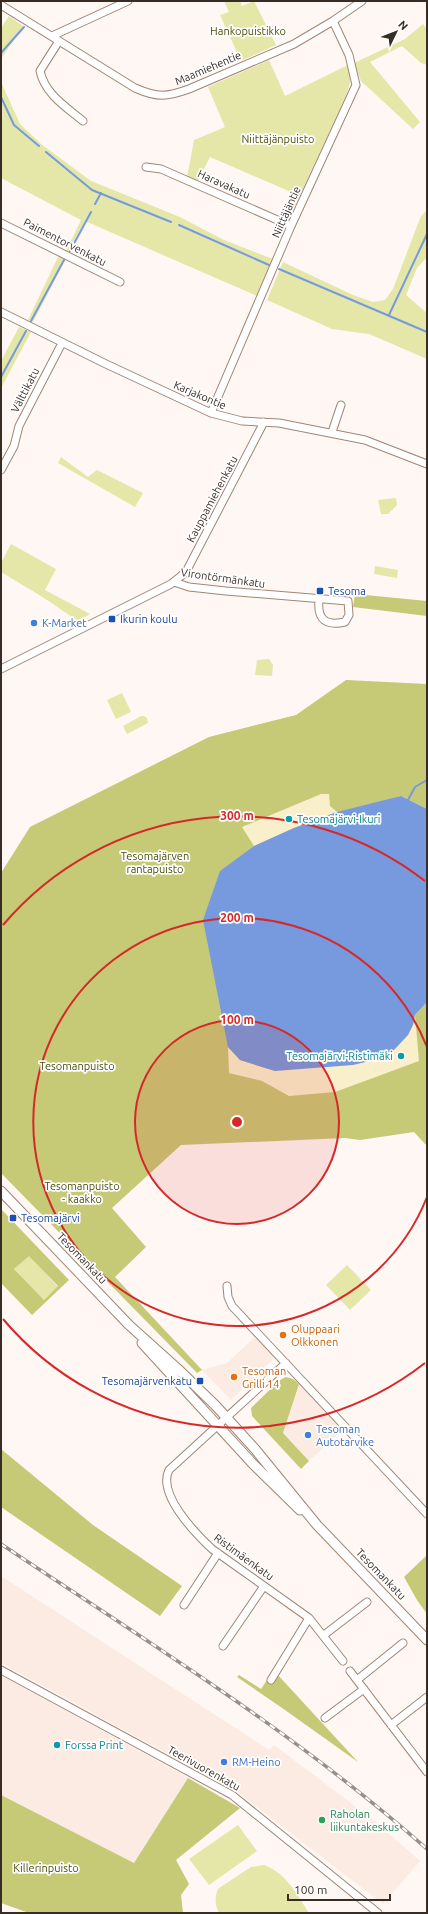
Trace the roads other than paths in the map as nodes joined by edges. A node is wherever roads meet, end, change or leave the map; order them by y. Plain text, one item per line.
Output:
1 (128, 1) edge
2 (362, 1) edge
3 (1, 5) edge
4 (333, 21) junction
5 (52, 36) junction
6 (59, 41) junction
7 (83, 121) dead end
8 (146, 167) dead end
9 (1, 222) edge
10 (291, 226) junction
11 (120, 282) dead end
12 (1, 312) edge
13 (62, 342) junction
14 (341, 405) dead end
15 (211, 413) junction
16 (264, 422) junction
17 (332, 432) junction
18 (427, 464) edge
19 (1, 470) edge
20 (174, 582) junction
21 (319, 600) junction
22 (1, 669) edge
23 (1, 1191) edge
24 (227, 1286) dead end
25 (129, 1325) junction
26 (286, 1363) junction
27 (226, 1417) junction
28 (217, 1425) junction
29 (427, 1514) edge
30 (317, 1525) junction
31 (218, 1553) junction
32 (264, 1586) junction
33 (367, 1602) dead end
34 (184, 1605) dead end
35 (309, 1618) junction
36 (324, 1635) junction
37 (427, 1640) edge
38 (403, 1643) dead end
39 (223, 1646) dead end
40 (343, 1661) dead end
41 (1, 1670) edge
42 (350, 1670) dead end
43 (271, 1680) dead end
44 (357, 1680) junction
45 (364, 1689) junction
46 (427, 1697) edge
47 (325, 1718) dead end
48 (391, 1725) junction
49 (427, 1772) edge
50 (378, 1913) edge

1 - 5 street
2 - 4 street, Maamiehentie
3 - 5 street, Maamiehentie
4 - 6 street, Maamiehentie
4 - 10 street, Niittäjäntie
5 - 6 street, Maamiehentie
6 - 7 street
8 - 10 street, Haravakatu
9 - 11 street, Paimentorvenkatu
10 - 15 street, Niittäjäntie
12 - 13 street, Karjakontie
13 - 15 street, Karjakontie
13 - 19 street, Välttikatu
14 - 17 street
15 - 16 street, Karjakontie
16 - 17 street, Karjakontie
16 - 20 street, Kauppamiehenkatu
17 - 18 street, Karjakontie
20 - 21 street, Virontörmänkatu
20 - 22 street, Virontörmänkatu
21 - 21 street, Virontörmänkatu
23 - 25 main road, Tesomankatu
24 - 26 street
25 - 27 main road, Tesomankatu
25 - 28 main road, Tesomankatu
26 - 27 street
26 - 29 street
27 - 28 street
27 - 30 main road, Tesomankatu
28 - 30 main road, Tesomankatu
28 - 31 street, Ristimäenkatu
30 - 37 main road, Tesomankatu
31 - 32 street, Ristimäenkatu
31 - 34 street
32 - 35 street, Ristimäenkatu
32 - 39 street
33 - 36 street
35 - 36 street, Ristimäenkatu
35 - 43 street
36 - 40 street, Ristimäenkatu
38 - 44 street
41 - 50 street, Teerivuorenkatu
42 - 44 street
44 - 45 street
45 - 47 street
45 - 48 street
46 - 48 street
48 - 49 street

